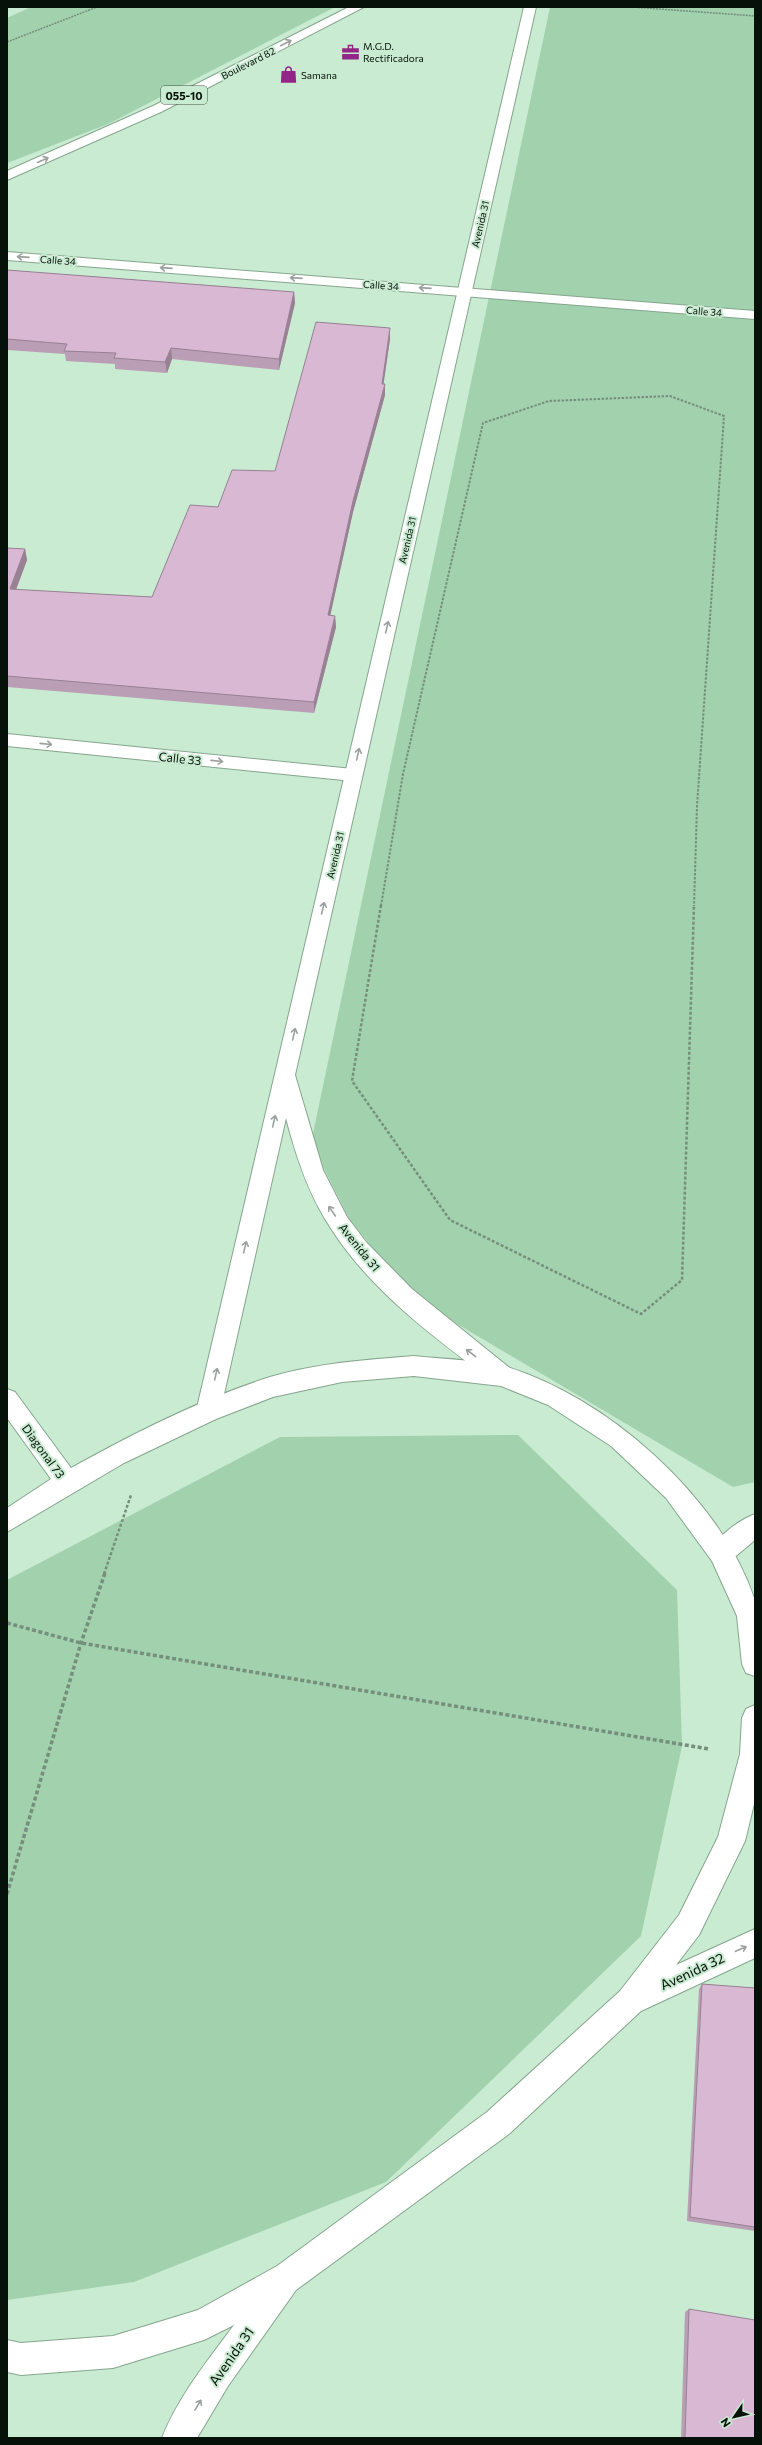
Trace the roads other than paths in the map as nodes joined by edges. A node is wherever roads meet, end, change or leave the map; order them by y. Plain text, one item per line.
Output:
1 (358, 7) edge
2 (530, 7) edge
3 (7, 176) edge
4 (7, 256) edge
5 (464, 291) junction
6 (755, 315) edge
7 (7, 740) edge
8 (353, 775) junction
9 (285, 1072) junction
10 (503, 1376) junction
11 (7, 1399) edge
12 (208, 1412) junction
13 (67, 1482) junction
14 (7, 1521) edge
15 (755, 1525) edge
16 (721, 1553) junction
17 (752, 1618) edge
18 (755, 1664) edge
19 (755, 1718) edge
20 (755, 1943) edge
21 (630, 2001) junction
22 (288, 2277) junction
23 (7, 2356) edge
24 (178, 2438) edge

3 -> 1 main road, Boulevard 82 / 055-10
2 - 5 main road, Avenida 31
5 -> 4 main road, Calle 34
5 - 6 main road, Calle 34
8 -> 5 main road, Avenida 31
7 -> 8 main road, Calle 33
9 -> 8 main road, Avenida 31
10 -> 9 main road, Avenida 31
12 -> 9 main road, Avenida 31
10 - 12 main road
10 - 16 main road
11 - 13 main road, Diagonal 73
12 - 13 main road
13 - 14 main road
15 - 16 main road
16 - 17 main road
17 - 18 main road
19 - 21 main road
21 -> 20 main road, Avenida 32
21 - 22 main road
22 - 23 main road
24 -> 22 main road, Avenida 31

